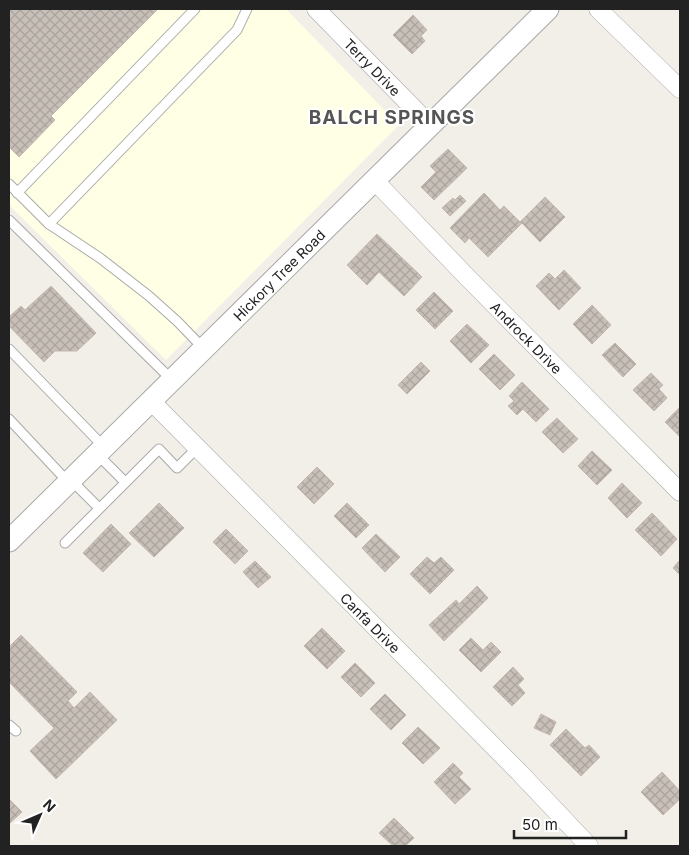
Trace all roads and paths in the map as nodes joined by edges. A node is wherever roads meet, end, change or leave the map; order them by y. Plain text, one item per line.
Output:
1 (194, 9) edge
2 (246, 9) edge
3 (316, 9) edge
4 (598, 9) edge
5 (539, 14) edge
6 (680, 89) edge
7 (430, 124) junction
8 (375, 181) junction
9 (9, 184) edge
10 (17, 193) junction
11 (9, 220) edge
12 (49, 224) junction
13 (204, 349) junction
14 (9, 350) edge
15 (172, 380) junction
16 (151, 402) junction
17 (9, 420) edge
18 (197, 448) junction
19 (101, 451) junction
20 (70, 481) junction
21 (125, 482) junction
22 (680, 492) edge
23 (100, 508) junction
24 (9, 542) edge
25 (64, 543) dead end
26 (589, 846) edge

1 - 10 lane
2 - 12 lane
3 - 7 street, Terry Drive
4 - 6 street
5 - 7 street, Hickory Tree Road
7 - 8 street, Hickory Tree Road
8 - 13 street, Hickory Tree Road
8 - 22 street, Androck Drive
9 - 10 lane
10 - 12 lane
11 - 15 lane
12 - 13 lane
13 - 15 street, Hickory Tree Road
14 - 19 lane
15 - 16 street, Hickory Tree Road
16 - 18 street, Canfa Drive
16 - 19 street, Hickory Tree Road
17 - 20 lane
18 - 21 lane
18 - 26 street, Canfa Drive
19 - 20 street, Hickory Tree Road
19 - 21 lane
20 - 23 lane
20 - 24 street, Hickory Tree Road
21 - 23 lane
23 - 25 lane

